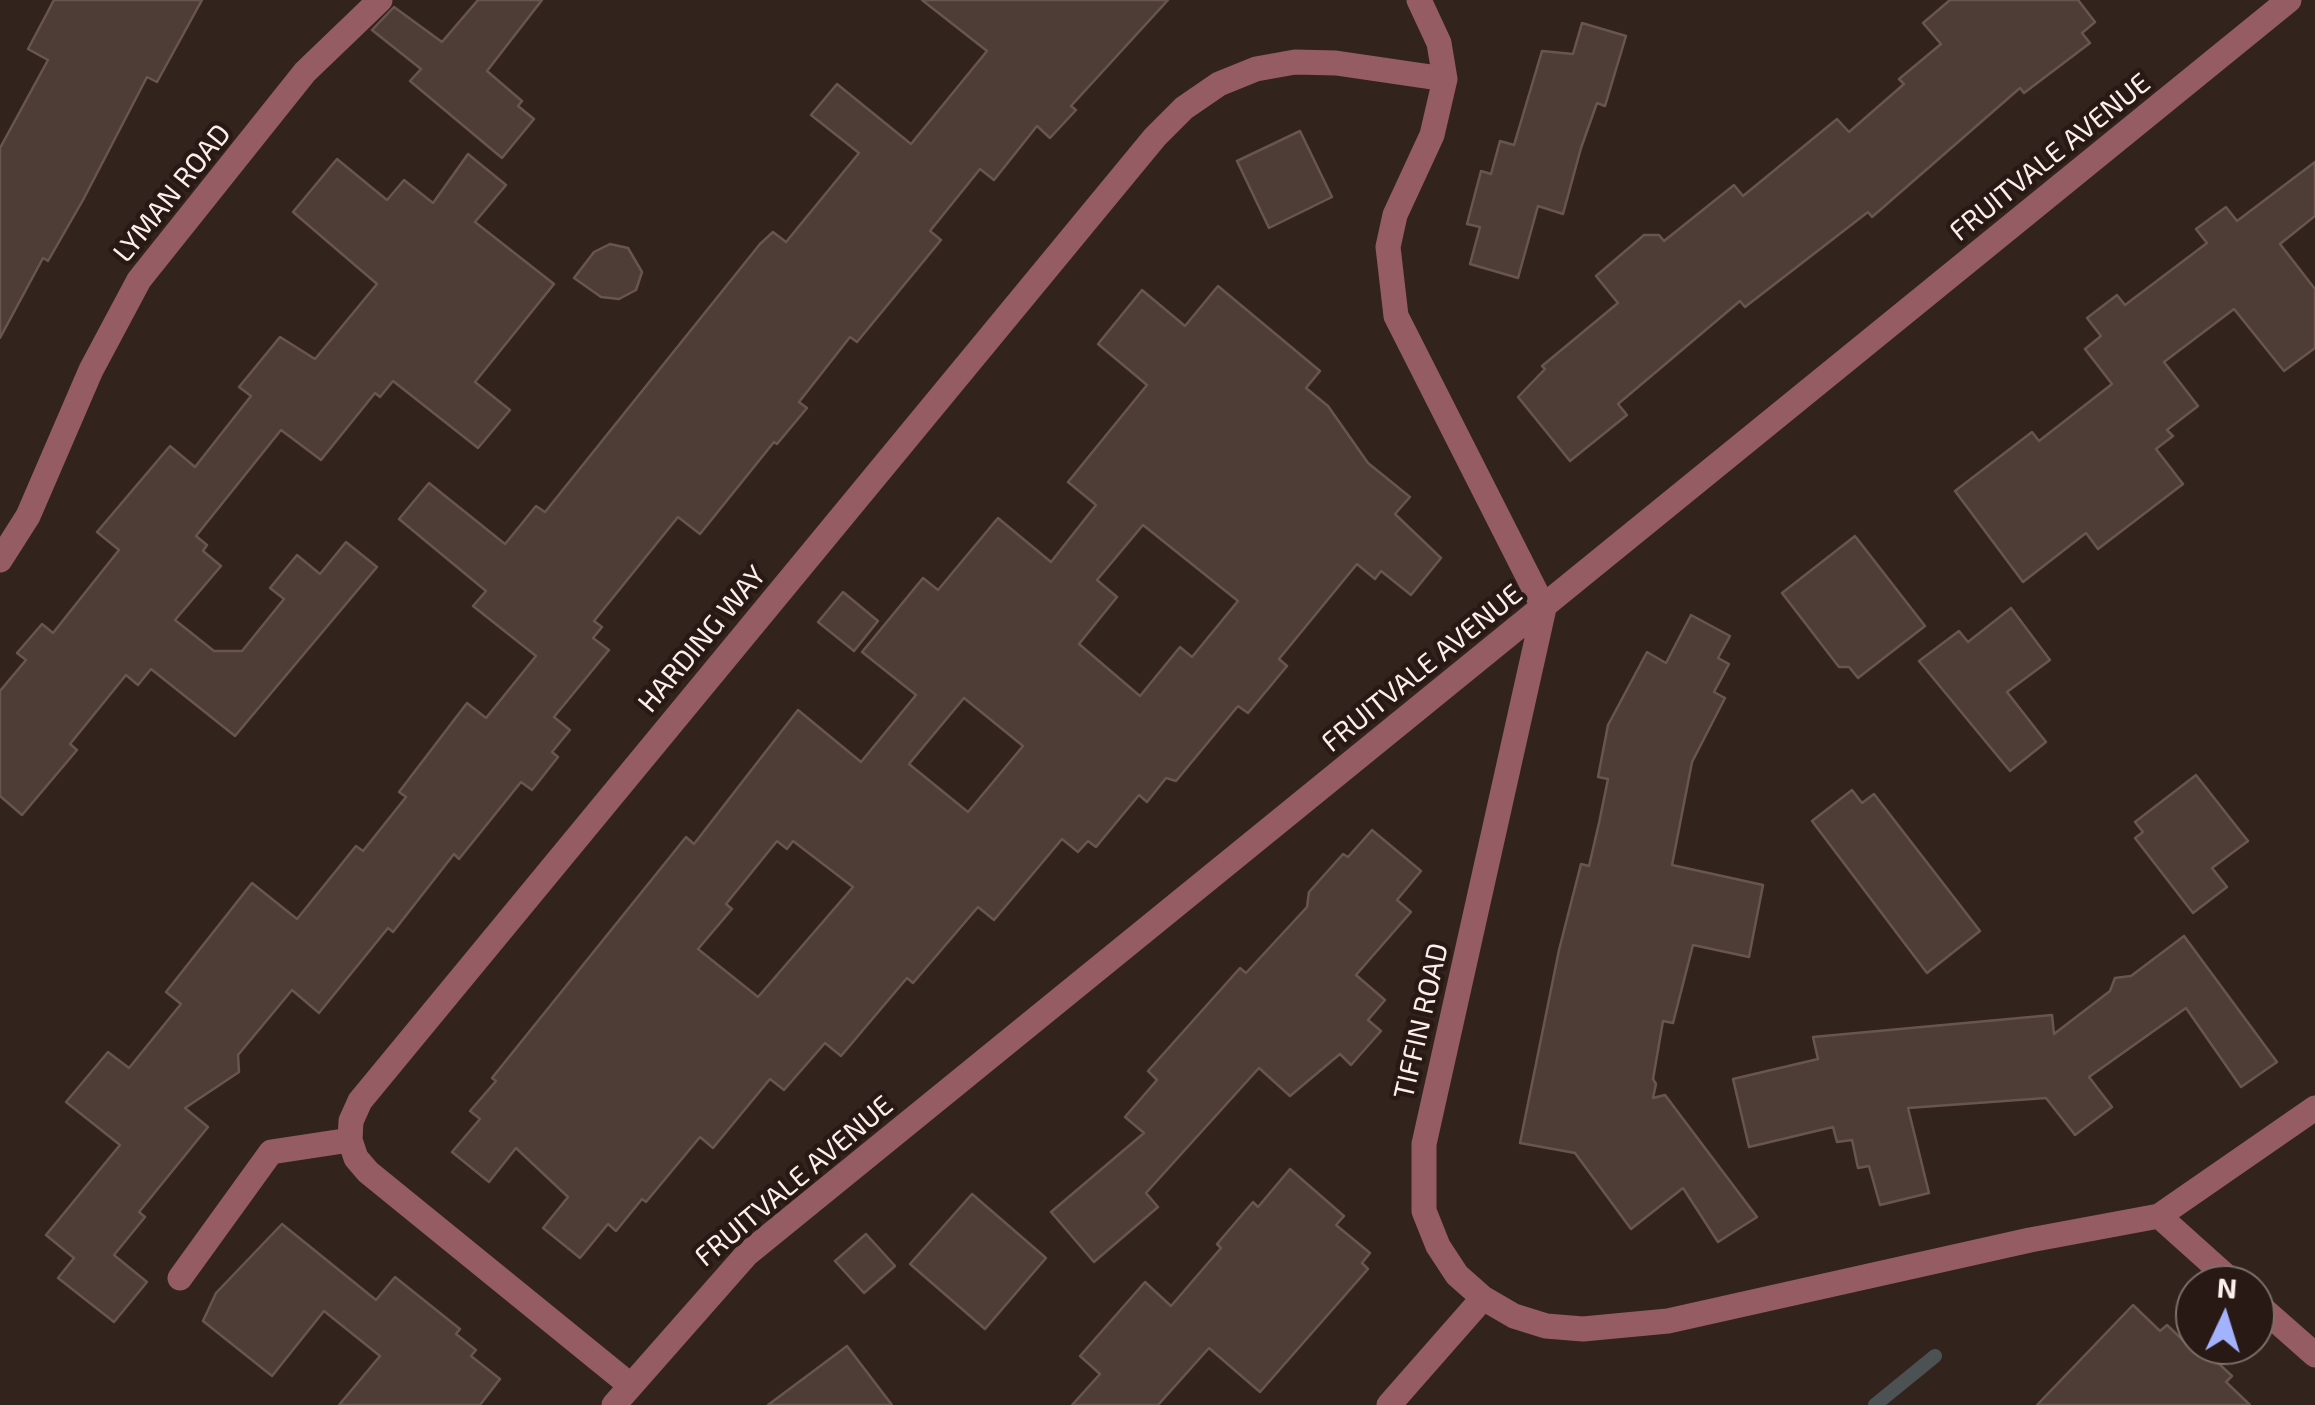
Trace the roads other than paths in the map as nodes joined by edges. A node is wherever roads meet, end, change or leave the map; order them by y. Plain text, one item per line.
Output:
1 (380, 0) edge
2 (1419, 0) edge
3 (2289, 0) edge
4 (1445, 79) junction
5 (0, 560) edge
6 (1544, 608) junction
7 (2315, 1108) edge
8 (350, 1140) junction
9 (2159, 1216) junction
10 (2214, 1265) edge
11 (180, 1278) dead end
12 (1483, 1298) junction
13 (2275, 1320) edge
14 (2315, 1355) edge
15 (622, 1395) edge
16 (1389, 1405) edge

1 - 5 street, LYMAN ROAD
2 - 4 street
3 - 6 street, FRUITVALE AVENUE
4 - 6 street
4 - 8 street, HARDING WAY
6 - 12 street, TIFFIN ROAD
6 - 15 street, FRUITVALE AVENUE
7 - 9 street
8 - 11 street
8 - 15 street
9 - 10 street
9 - 12 street, TIFFIN ROAD
12 - 16 street
13 - 14 street

